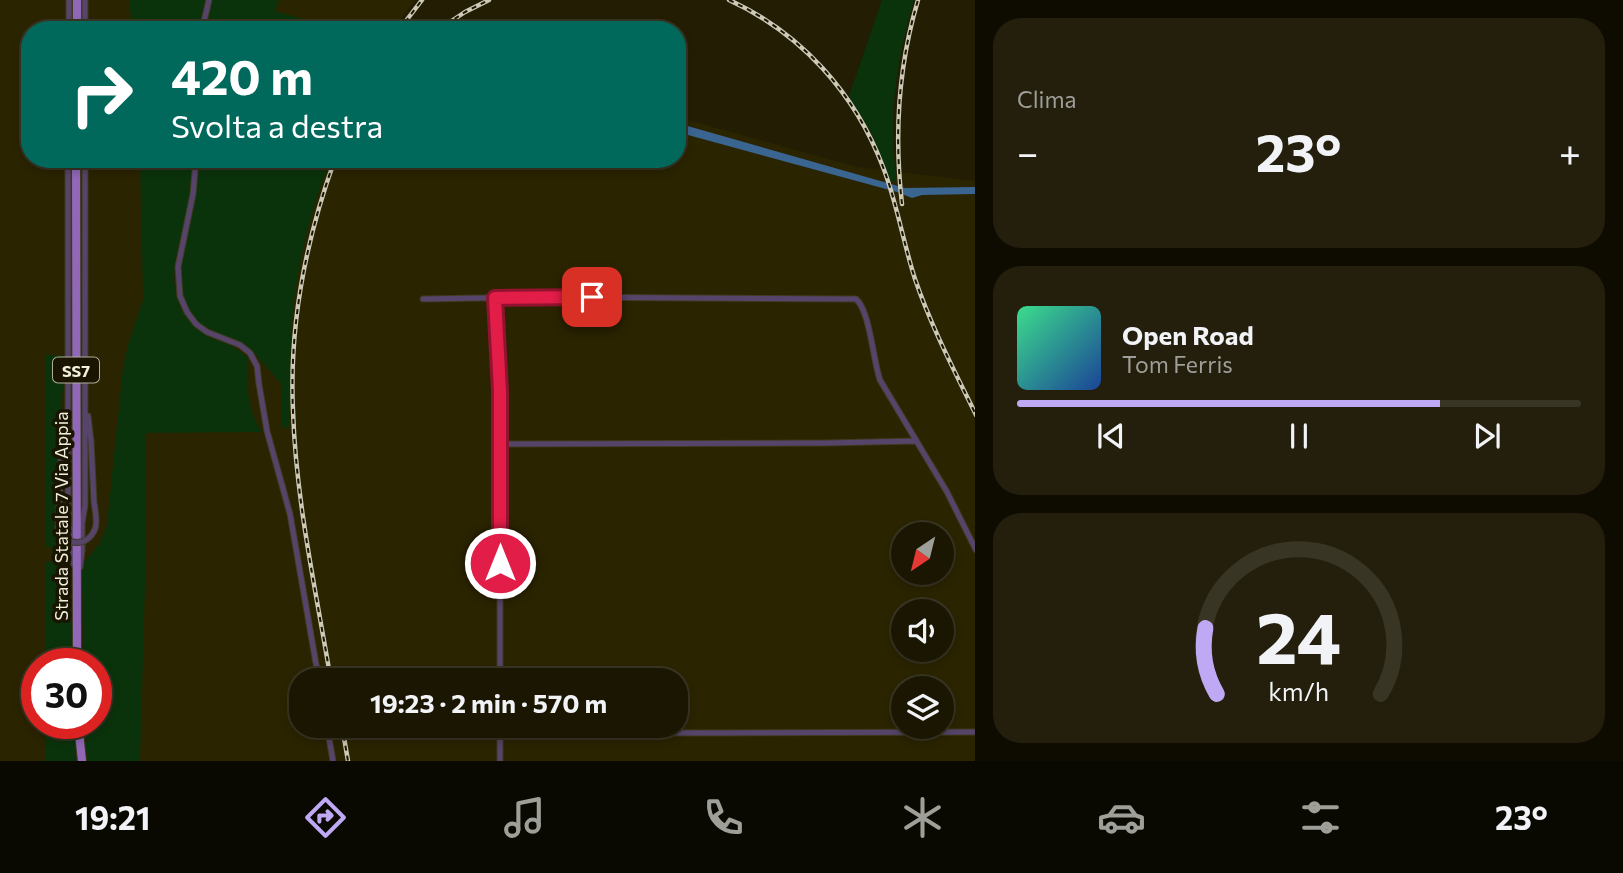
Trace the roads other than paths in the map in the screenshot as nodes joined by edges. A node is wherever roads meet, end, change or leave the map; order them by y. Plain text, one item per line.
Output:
1 (69, 0) edge
2 (77, 0) edge
3 (85, 0) edge
4 (209, 0) edge
5 (69, 21) edge
6 (76, 21) edge
7 (85, 21) edge
8 (203, 21) edge
9 (68, 168) edge
10 (76, 168) edge
11 (85, 168) edge
12 (195, 168) edge
13 (495, 298) junction
14 (423, 299) dead end
15 (68, 386) junction
16 (85, 386) junction
17 (916, 440) junction
18 (500, 444) junction
19 (975, 550) edge
20 (77, 581) junction
21 (77, 648) edge
22 (317, 668) edge
23 (500, 668) edge
24 (975, 732) edge
25 (688, 733) edge
26 (329, 738) edge
27 (500, 738) edge
28 (80, 739) edge
29 (82, 761) edge
30 (333, 761) edge
31 (500, 761) edge

1 - 5 street
2 - 6 main road
3 - 7 street
4 - 8 street
9 - 15 street
10 - 20 main road, Strada Statale 7 Via Appia / SS7
11 - 16 street
12 - 22 street
13 - 14 street
13 - 17 street
13 - 18 street
15 - 16 street, bridge
15 - 20 street
16 - 20 street
17 - 18 street
17 - 19 street
18 - 23 street
20 - 21 main road, Strada Statale 7 Via Appia / SS7
24 - 25 street
26 - 30 street
27 - 31 street
28 - 29 main road

